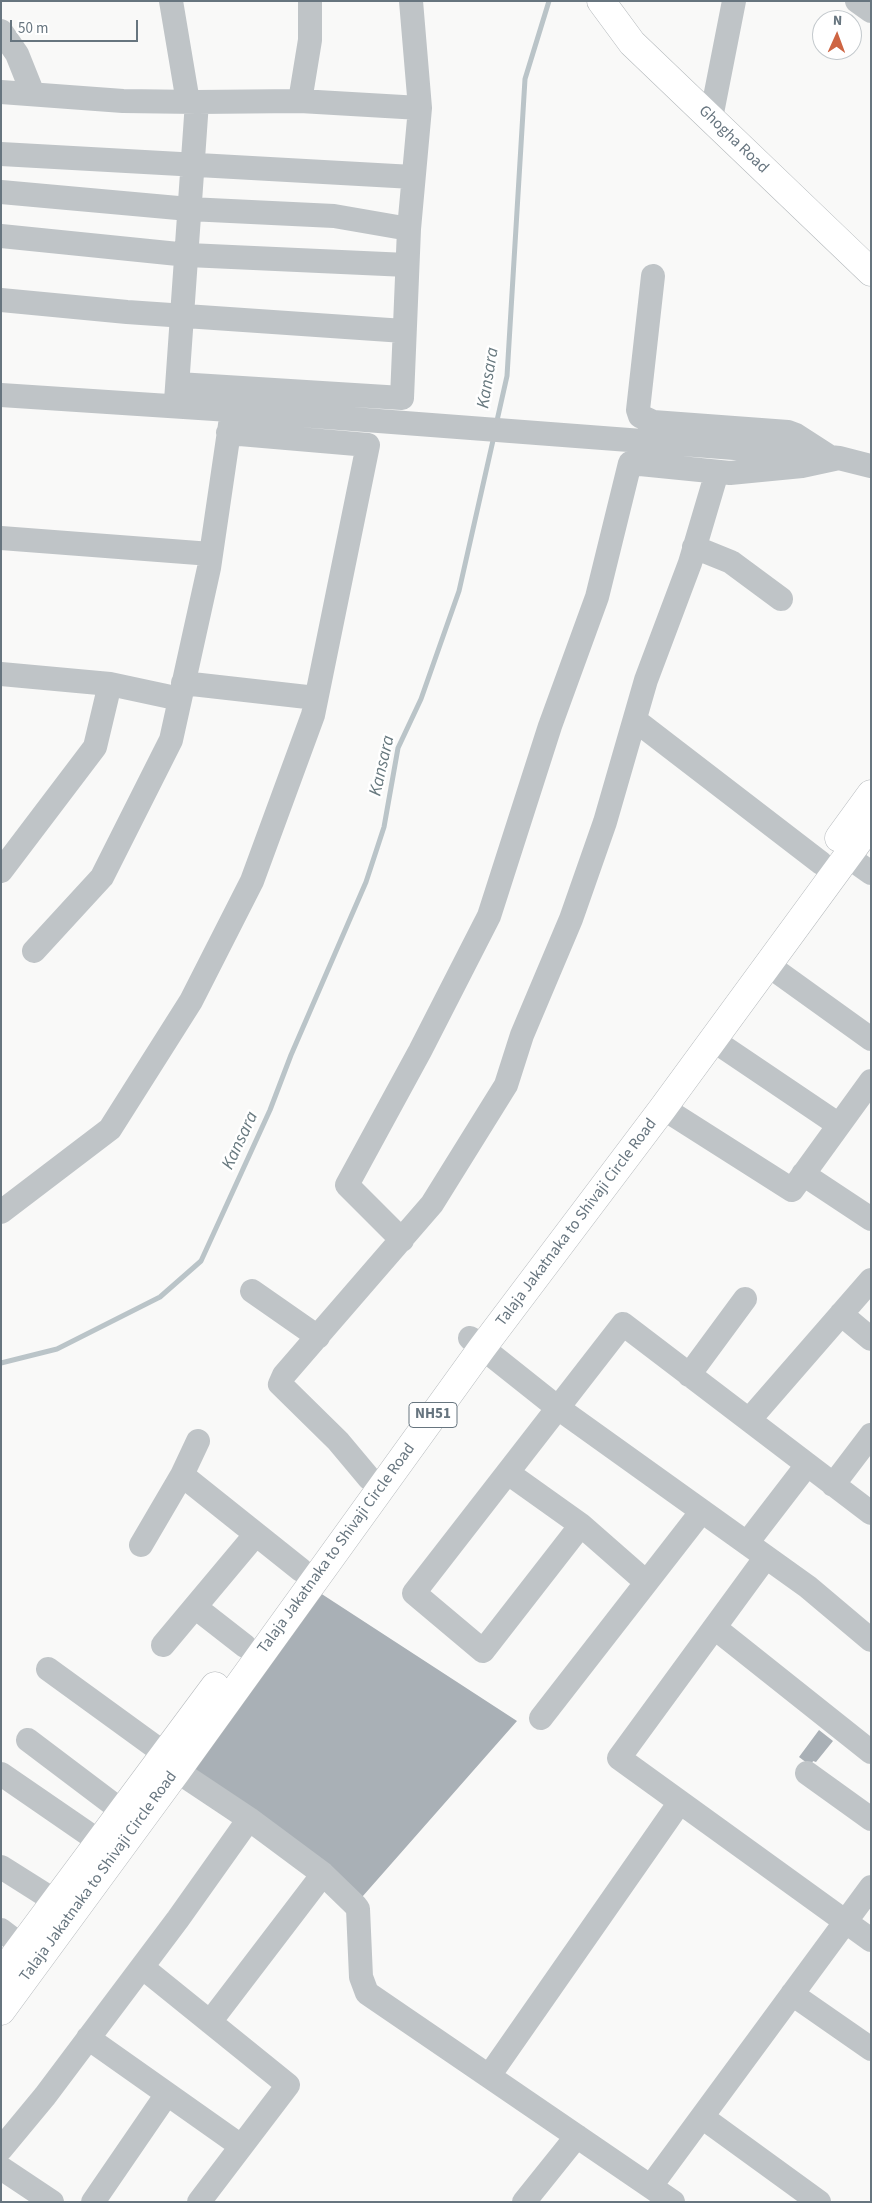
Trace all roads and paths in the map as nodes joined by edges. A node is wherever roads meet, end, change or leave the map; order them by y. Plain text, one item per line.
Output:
1 (170, 1) edge
2 (310, 1) edge
3 (411, 1) edge
4 (601, 1) edge
5 (734, 1) edge
6 (857, 1) edge
7 (871, 11) edge
8 (1, 31) edge
9 (1, 92) edge
10 (33, 94) junction
11 (300, 101) junction
12 (193, 102) junction
13 (420, 108) junction
14 (710, 118) junction
15 (1, 154) edge
16 (192, 164) junction
17 (413, 177) junction
18 (1, 192) edge
19 (189, 209) junction
20 (409, 229) junction
21 (1, 236) edge
22 (188, 255) junction
23 (407, 265) junction
24 (871, 272) edge
25 (652, 276) dead end
26 (1, 300) edge
27 (183, 316) junction
28 (404, 331) junction
29 (178, 384) junction
30 (1, 395) edge
31 (176, 408) junction
32 (230, 422) junction
33 (835, 458) junction
34 (871, 466) edge
35 (717, 472) junction
36 (1, 538) edge
37 (694, 548) junction
38 (211, 554) junction
39 (781, 599) dead end
40 (1, 674) edge
41 (110, 684) junction
42 (182, 691) junction
43 (316, 698) junction
44 (635, 720) junction
45 (871, 794) edge
46 (871, 824) edge
47 (847, 856) junction
48 (821, 863) junction
49 (1, 871) edge
50 (871, 873) edge
51 (34, 951) dead end
52 (768, 965) junction
53 (871, 1039) edge
54 (714, 1040) junction
55 (871, 1081) edge
56 (663, 1108) junction
57 (863, 1109) edge
58 (839, 1125) junction
59 (803, 1174) junction
60 (1, 1212) edge
61 (871, 1219) edge
62 (402, 1240) junction
63 (871, 1280) edge
64 (252, 1291) dead end
65 (745, 1299) dead end
66 (841, 1314) junction
67 (318, 1337) junction
68 (871, 1338) edge
69 (476, 1343) junction
70 (689, 1375) junction
71 (558, 1408) junction
72 (749, 1420) junction
73 (871, 1435) edge
74 (198, 1441) dead end
75 (807, 1465) junction
76 (508, 1472) junction
77 (182, 1475) junction
78 (369, 1478) junction
79 (833, 1485) junction
80 (702, 1511) junction
81 (871, 1513) edge
82 (581, 1525) junction
83 (256, 1534) junction
84 (747, 1543) junction
85 (141, 1545) dead end
86 (766, 1557) junction
87 (301, 1570) junction
88 (646, 1582) junction
89 (195, 1607) junction
90 (715, 1628) junction
91 (871, 1640) edge
92 (163, 1645) dead end
93 (245, 1646) junction
94 (48, 1669) dead end
95 (541, 1718) dead end
96 (28, 1740) dead end
97 (871, 1752) edge
98 (171, 1763) junction
99 (807, 1773) dead end
100 (1, 1774) edge
101 (680, 1802) junction
102 (122, 1811) junction
103 (249, 1819) junction
104 (871, 1819) edge
105 (100, 1842) junction
106 (1, 1867) edge
107 (323, 1874) junction
108 (871, 1887) edge
109 (55, 1902) junction
110 (846, 1922) junction
111 (12, 1938) edge
112 (871, 1940) edge
113 (142, 1967) junction
114 (1, 1974) edge
115 (792, 1994) junction
116 (1, 2010) edge
117 (210, 2022) junction
118 (88, 2038) junction
119 (871, 2049) edge
120 (489, 2076) junction
121 (167, 2094) junction
122 (702, 2117) junction
123 (577, 2136) junction
124 (241, 2146) junction
125 (1, 2149) edge
126 (1, 2168) edge
127 (651, 2186) junction
128 (52, 2202) edge
129 (93, 2202) edge
130 (199, 2202) edge
131 (524, 2202) edge
132 (673, 2202) edge
133 (820, 2202) edge

1 - 12 street
2 - 11 street
3 - 13 street
4 - 14 main road, Ghogha Road
5 - 14 street
6 - 7 street
8 - 10 street
9 - 10 street
10 - 12 street
11 - 12 street
11 - 13 street
12 - 16 street
13 - 17 street
14 - 24 main road, Ghogha Road
15 - 16 street
16 - 17 street
16 - 19 street
17 - 20 street
18 - 19 street
19 - 20 street
19 - 22 street
20 - 23 street
21 - 22 street
22 - 23 street
22 - 27 street
23 - 28 street
25 - 33 street
26 - 27 street
27 - 28 street
27 - 29 street
28 - 29 street
29 - 31 street
30 - 31 street
31 - 32 street
32 - 33 street
32 - 38 street
32 - 43 street
33 - 34 street
33 - 35 street
35 - 37 street
35 - 62 street
36 - 38 street
37 - 39 street
37 - 44 street
38 - 42 street
40 - 41 street
41 - 42 street
41 - 49 street
42 - 43 street
42 - 51 street
43 - 60 street
44 - 48 street
44 - 62 street
45 - 48 main road, Talaja Jakatnaka to Shivaji Circle Road / NH51
46 - 47 main road, Talaja Jakatnaka to Shivaji Circle Road / NH51
47 - 50 street
47 - 52 main road, Talaja Jakatnaka to Shivaji Circle Road / NH51
48 - 69 main road, Talaja Jakatnaka to Shivaji Circle Road / NH51
52 - 53 street
52 - 54 main road, Talaja Jakatnaka to Shivaji Circle Road / NH51
54 - 56 main road, Talaja Jakatnaka to Shivaji Circle Road / NH51
54 - 58 street
55 - 57 street
56 - 59 street
56 - 69 main road, Talaja Jakatnaka to Shivaji Circle Road / NH51
57 - 58 street
58 - 59 street
59 - 61 street
62 - 67 street
63 - 66 street
64 - 67 street
65 - 70 street
66 - 68 street
66 - 72 street
67 - 78 street
69 - 71 street
69 - 78 main road, Talaja Jakatnaka to Shivaji Circle Road / NH51
69 - 98 main road, Talaja Jakatnaka to Shivaji Circle Road / NH51
70 - 71 street
70 - 72 street
71 - 76 street
71 - 80 street
72 - 75 street
73 - 79 street
74 - 77 street
75 - 79 street
75 - 84 street
76 - 82 street
76 - 82 street
77 - 83 street
77 - 85 street
78 - 87 main road, Talaja Jakatnaka to Shivaji Circle Road / NH51
79 - 81 street
80 - 84 street
80 - 88 street
82 - 88 street
83 - 87 street
83 - 89 street
84 - 86 street
86 - 90 street
86 - 91 street
87 - 93 main road, Talaja Jakatnaka to Shivaji Circle Road / NH51
88 - 95 street
89 - 92 street
89 - 93 street
90 - 97 street
90 - 101 street
93 - 98 main road, Talaja Jakatnaka to Shivaji Circle Road / NH51
94 - 98 street
96 - 102 street
98 - 102 main road, Talaja Jakatnaka to Shivaji Circle Road / NH51
98 - 103 street
98 - 116 main road, Talaja Jakatnaka to Shivaji Circle Road / NH51
99 - 104 street
100 - 105 street
101 - 110 street
101 - 120 street
102 - 105 main road, Talaja Jakatnaka to Shivaji Circle Road / NH51
103 - 107 street
103 - 113 street
105 - 109 main road, Talaja Jakatnaka to Shivaji Circle Road / NH51
106 - 109 street
107 - 117 street
107 - 120 street
108 - 110 street
109 - 111 main road, Talaja Jakatnaka to Shivaji Circle Road / NH51
110 - 112 street
110 - 115 street
111 - 114 main road, Talaja Jakatnaka to Shivaji Circle Road / NH51
113 - 117 street
113 - 118 street
115 - 119 street
115 - 122 street
117 - 124 street
118 - 121 street
118 - 125 street
120 - 123 street
121 - 124 street
121 - 129 street
122 - 127 street
122 - 133 street
123 - 127 street
123 - 131 street
124 - 130 street
126 - 128 street
127 - 132 street

